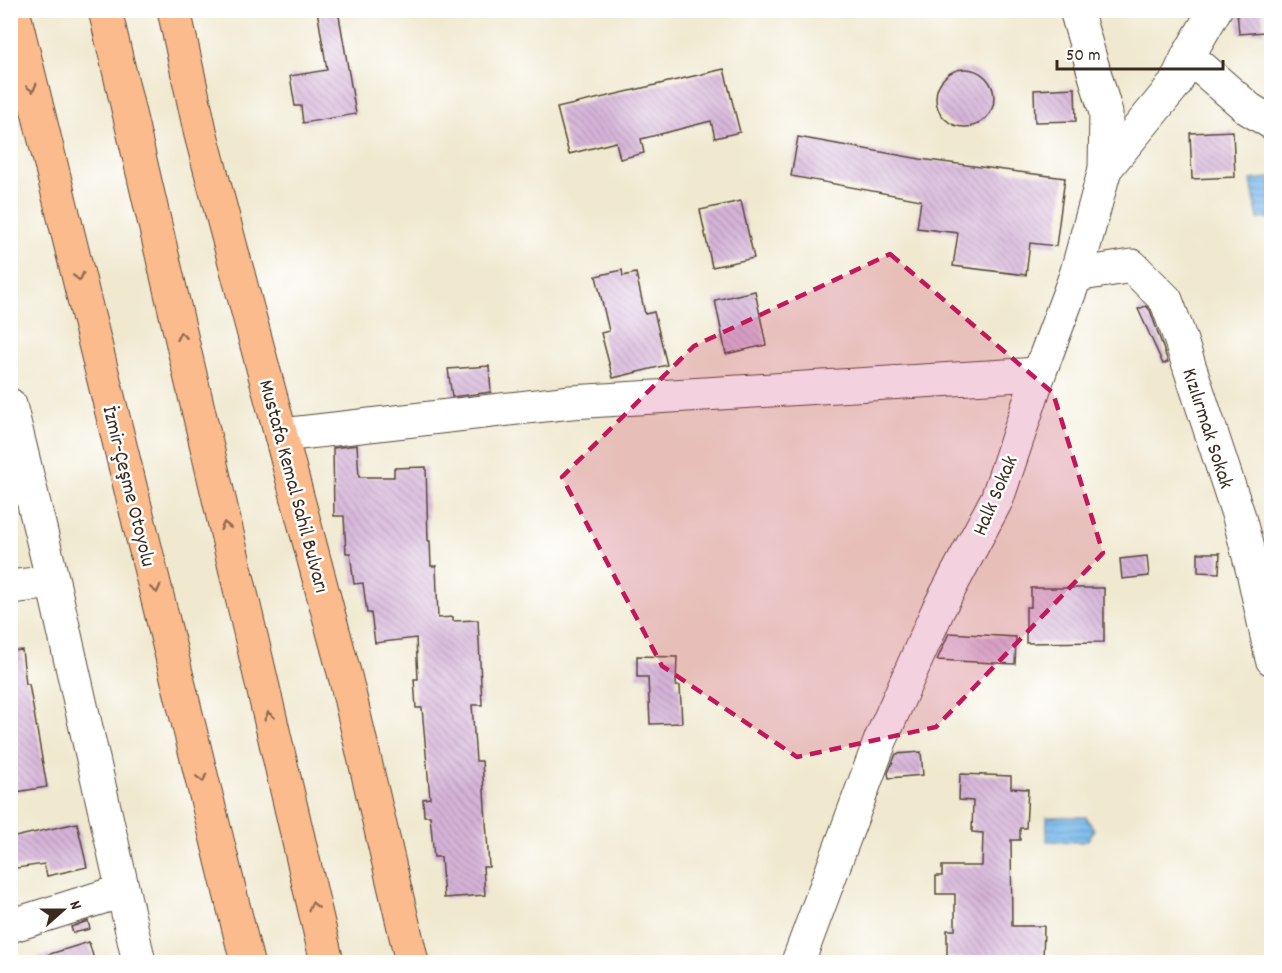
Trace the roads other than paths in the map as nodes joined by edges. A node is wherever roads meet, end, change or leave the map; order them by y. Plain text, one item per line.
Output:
1 (13, 10) edge
2 (105, 10) edge
3 (174, 10) edge
4 (1076, 10) edge
5 (1215, 10) edge
6 (1188, 56) junction
7 (1272, 123) edge
8 (1106, 170) junction
9 (1076, 275) junction
10 (1039, 375) junction
11 (12, 419) edge
12 (282, 435) junction
13 (1263, 574) edge
14 (53, 582) junction
15 (10, 587) edge
16 (1272, 659) edge
17 (122, 891) junction
18 (10, 926) edge
19 (139, 963) edge
20 (248, 963) edge
21 (327, 963) edge
22 (412, 963) edge
23 (798, 963) edge

1 -> 20 main road, İzmir-Çeşme Otoyolu
21 -> 2 main road
3 - 12 main road, Mustafa Kemal Sahil Bulvarı
4 - 8 street, Halk Sokak
5 - 6 street
6 - 7 street
6 - 8 street
8 - 9 street, Halk Sokak
9 - 10 street, Halk Sokak
9 - 13 street, Kızılırmak Sokak
10 - 12 street
10 - 23 street, Halk Sokak
11 - 14 street
12 - 22 main road, Mustafa Kemal Sahil Bulvarı
13 - 16 street, Kızılırmak Sokak
14 - 15 street
14 - 17 street
17 - 18 street
17 - 19 street

